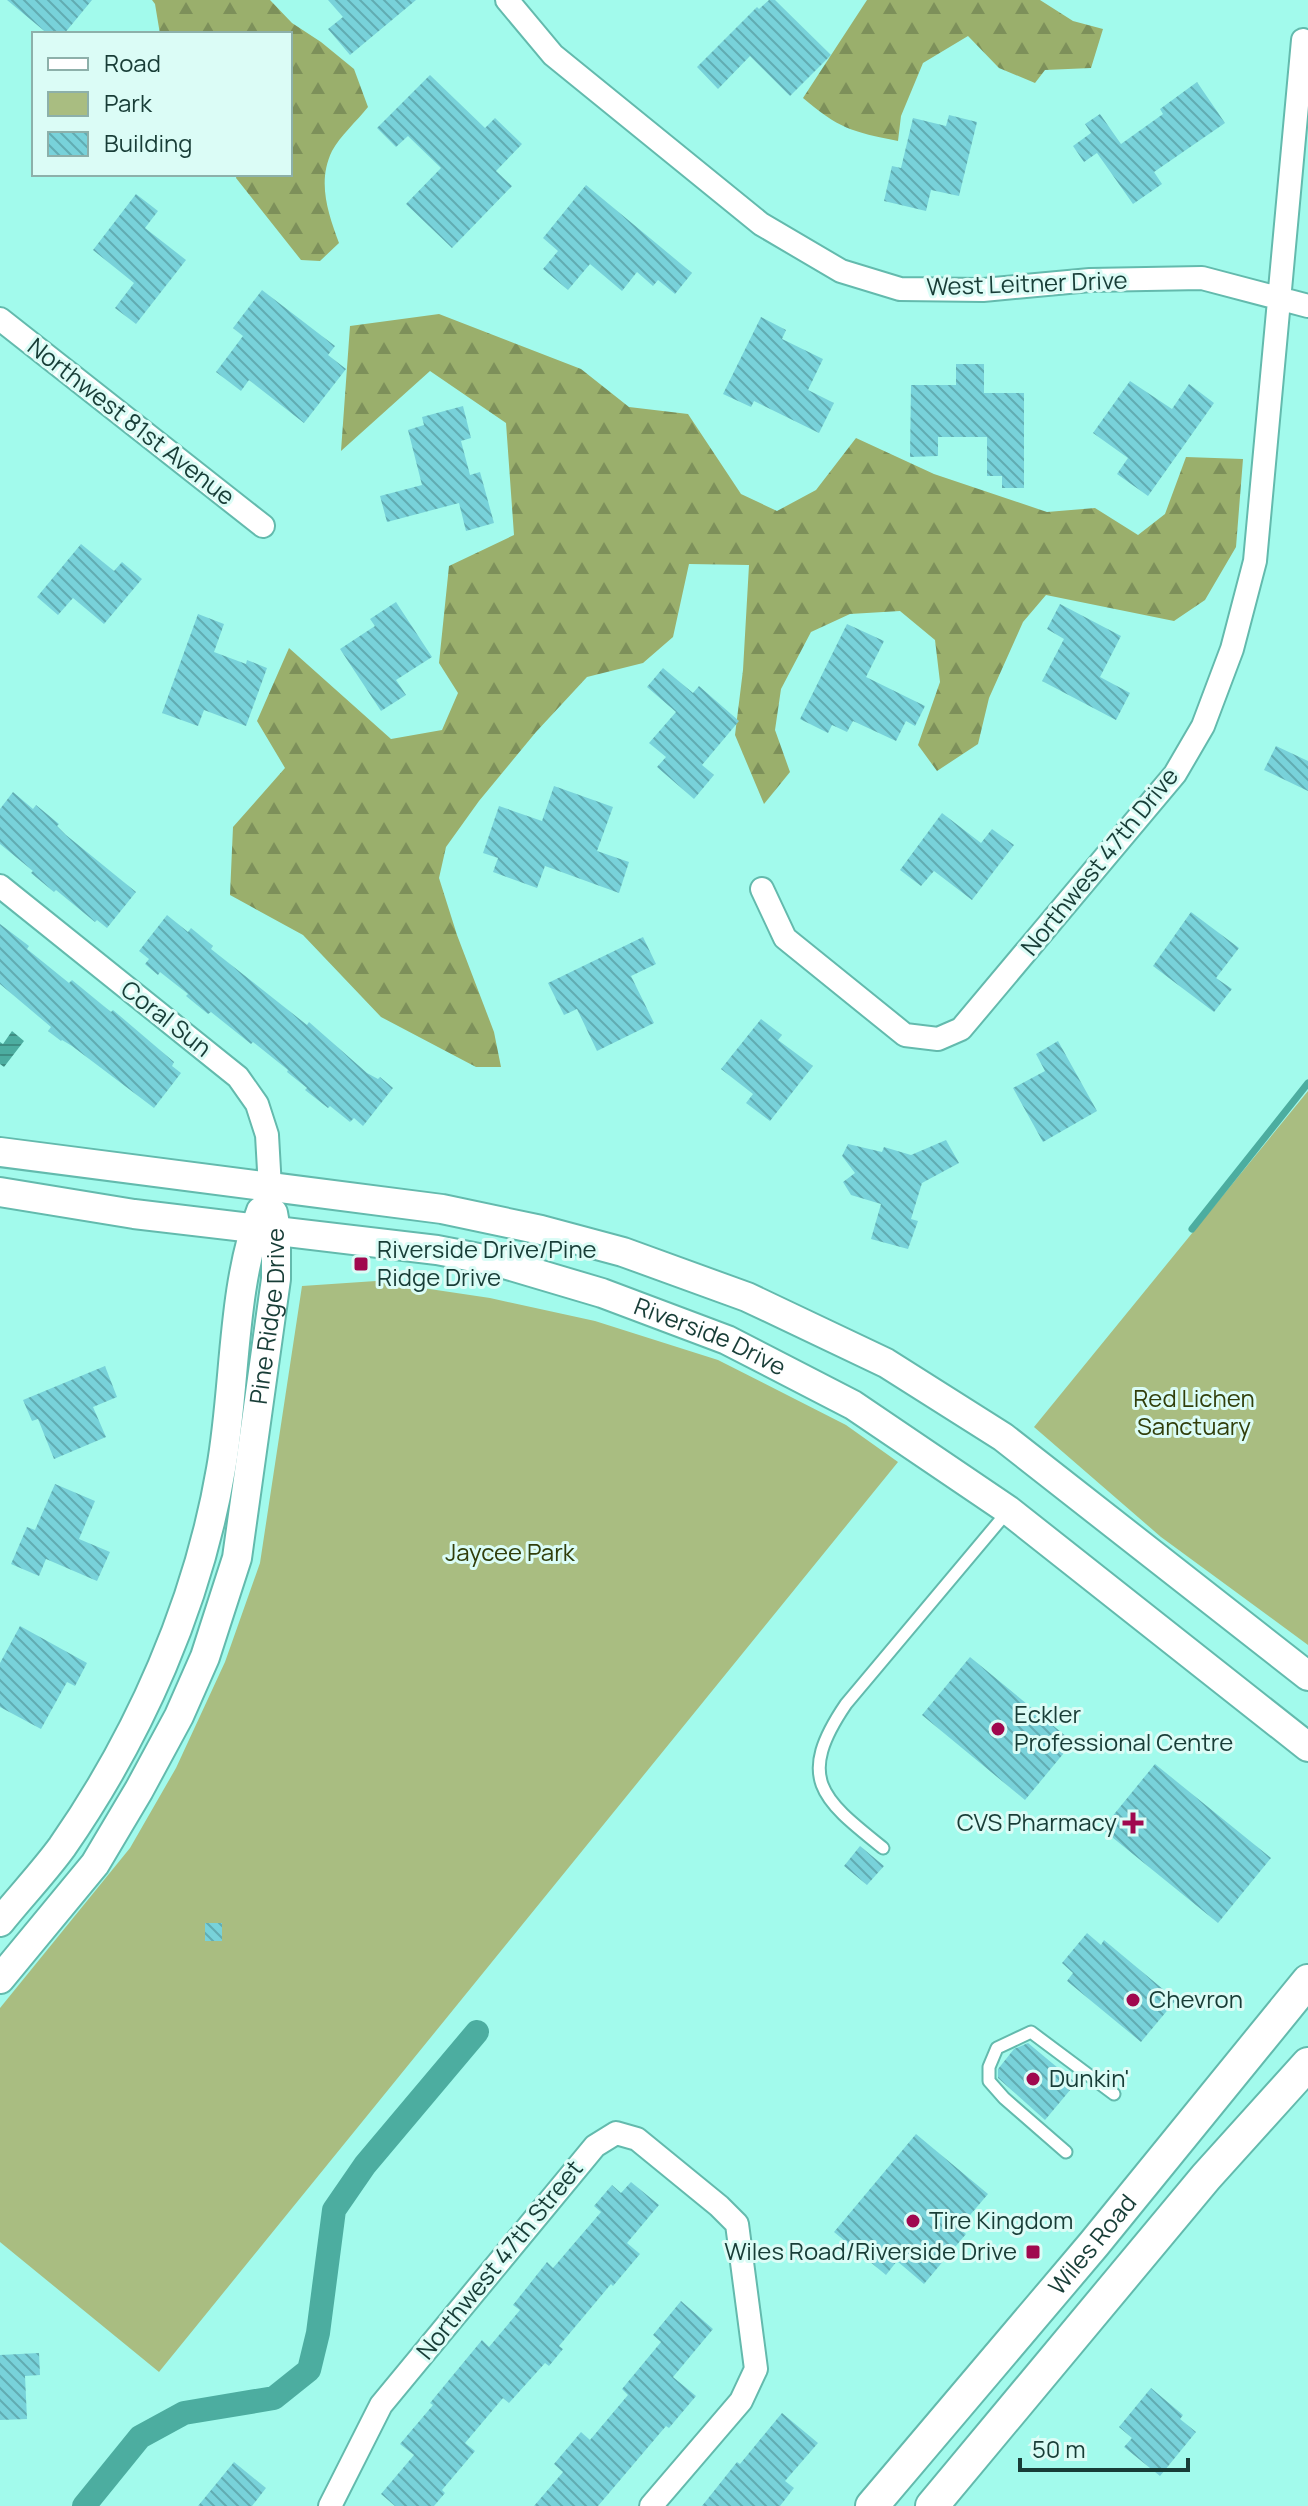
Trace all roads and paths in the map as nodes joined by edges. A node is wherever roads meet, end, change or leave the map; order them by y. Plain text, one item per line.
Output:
1 (507, 0) edge
2 (1303, 40) dead end
3 (1279, 297) junction
4 (1308, 306) edge
5 (0, 319) edge
6 (263, 526) dead end
7 (0, 886) edge
8 (762, 889) dead end
9 (0, 1152) edge
10 (270, 1188) junction
11 (0, 1192) edge
12 (265, 1230) junction
13 (1008, 1510) junction
14 (1308, 1676) edge
15 (1308, 1747) edge
16 (883, 1848) dead end
17 (0, 1922) edge
18 (0, 1979) edge
19 (1308, 1981) edge
20 (1308, 2064) edge
21 (1114, 2094) dead end
22 (1066, 2152) dead end
23 (330, 2506) edge
24 (651, 2506) edge
25 (872, 2506) edge
26 (932, 2506) edge

1 - 3 street, West Leitner Drive
2 - 3 street, Northwest 47th Drive
3 - 4 street, West Leitner Drive
3 - 8 street, Northwest 47th Drive
5 - 6 street, Northwest 81st Avenue
7 - 10 street, Coral Sun
9 - 10 street, Riverside Drive
10 - 12 street, Pine Ridge Drive
10 - 14 street, Riverside Drive
11 - 12 street, Riverside Drive
12 - 13 street, Riverside Drive
12 - 17 street, Pine Ridge Drive
12 - 18 street, Pine Ridge Drive
13 - 15 street, Riverside Drive
13 - 16 lane
19 - 25 main road, Wiles Road
20 - 26 main road, Wiles Road
21 - 22 lane
23 - 24 street, Northwest 47th Street

